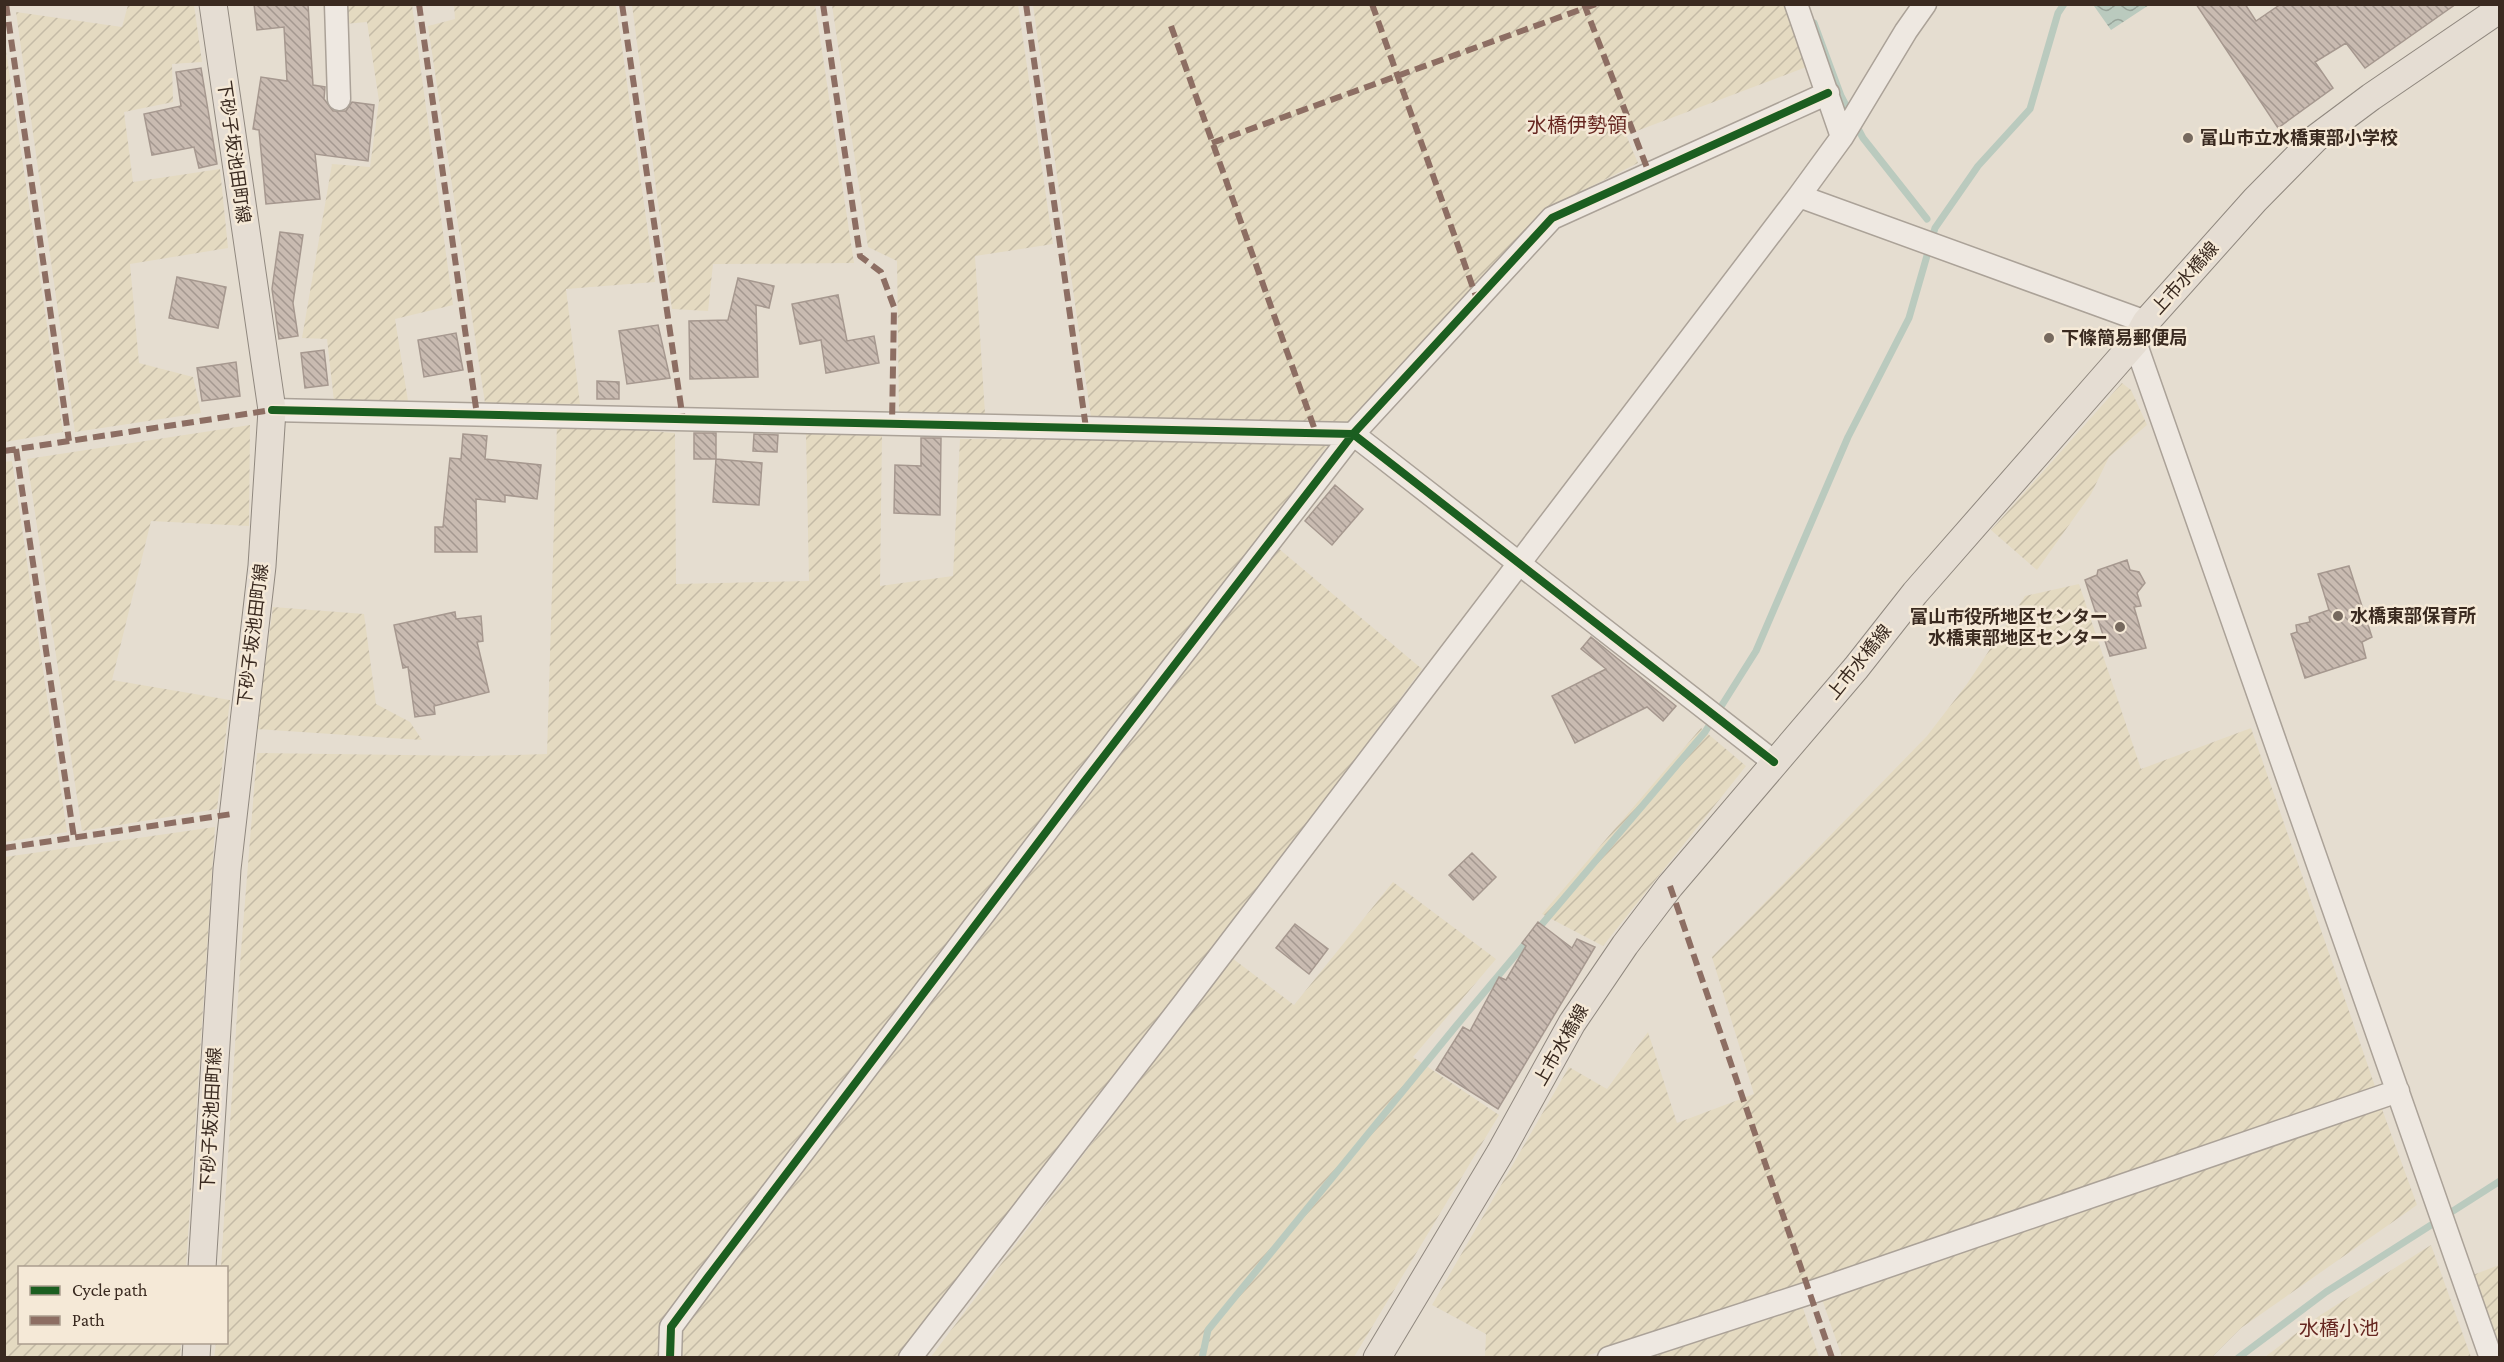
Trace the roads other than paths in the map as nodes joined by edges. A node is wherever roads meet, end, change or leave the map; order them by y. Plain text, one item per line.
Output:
1 (213, 4) edge
2 (336, 4) edge
3 (1796, 4) edge
4 (1925, 4) edge
5 (2499, 9) edge
6 (1828, 93) junction
7 (339, 99) dead end
8 (1842, 137) junction
9 (1799, 196) junction
10 (2140, 332) junction
11 (272, 410) junction
12 (1353, 434) junction
13 (1517, 564) junction
14 (1774, 762) junction
15 (2398, 1091) junction
16 (202, 1266) edge
17 (670, 1358) edge
18 (910, 1358) edge
19 (1377, 1358) edge
20 (1609, 1358) edge
21 (2490, 1358) edge

1 - 11 main road, 下砂子坂池田町線
2 - 7 street
3 - 6 street
4 - 8 street
5 - 10 main road, 上市水橋線
6 - 8 street
6 - 12 street
8 - 9 street
9 - 10 street
9 - 13 street
10 - 14 main road, 上市水橋線
10 - 15 street
11 - 12 street
11 - 16 main road, 下砂子坂池田町線
12 - 13 street
12 - 17 street
13 - 14 street
13 - 18 street
14 - 19 main road, 上市水橋線
15 - 20 street
15 - 21 street

